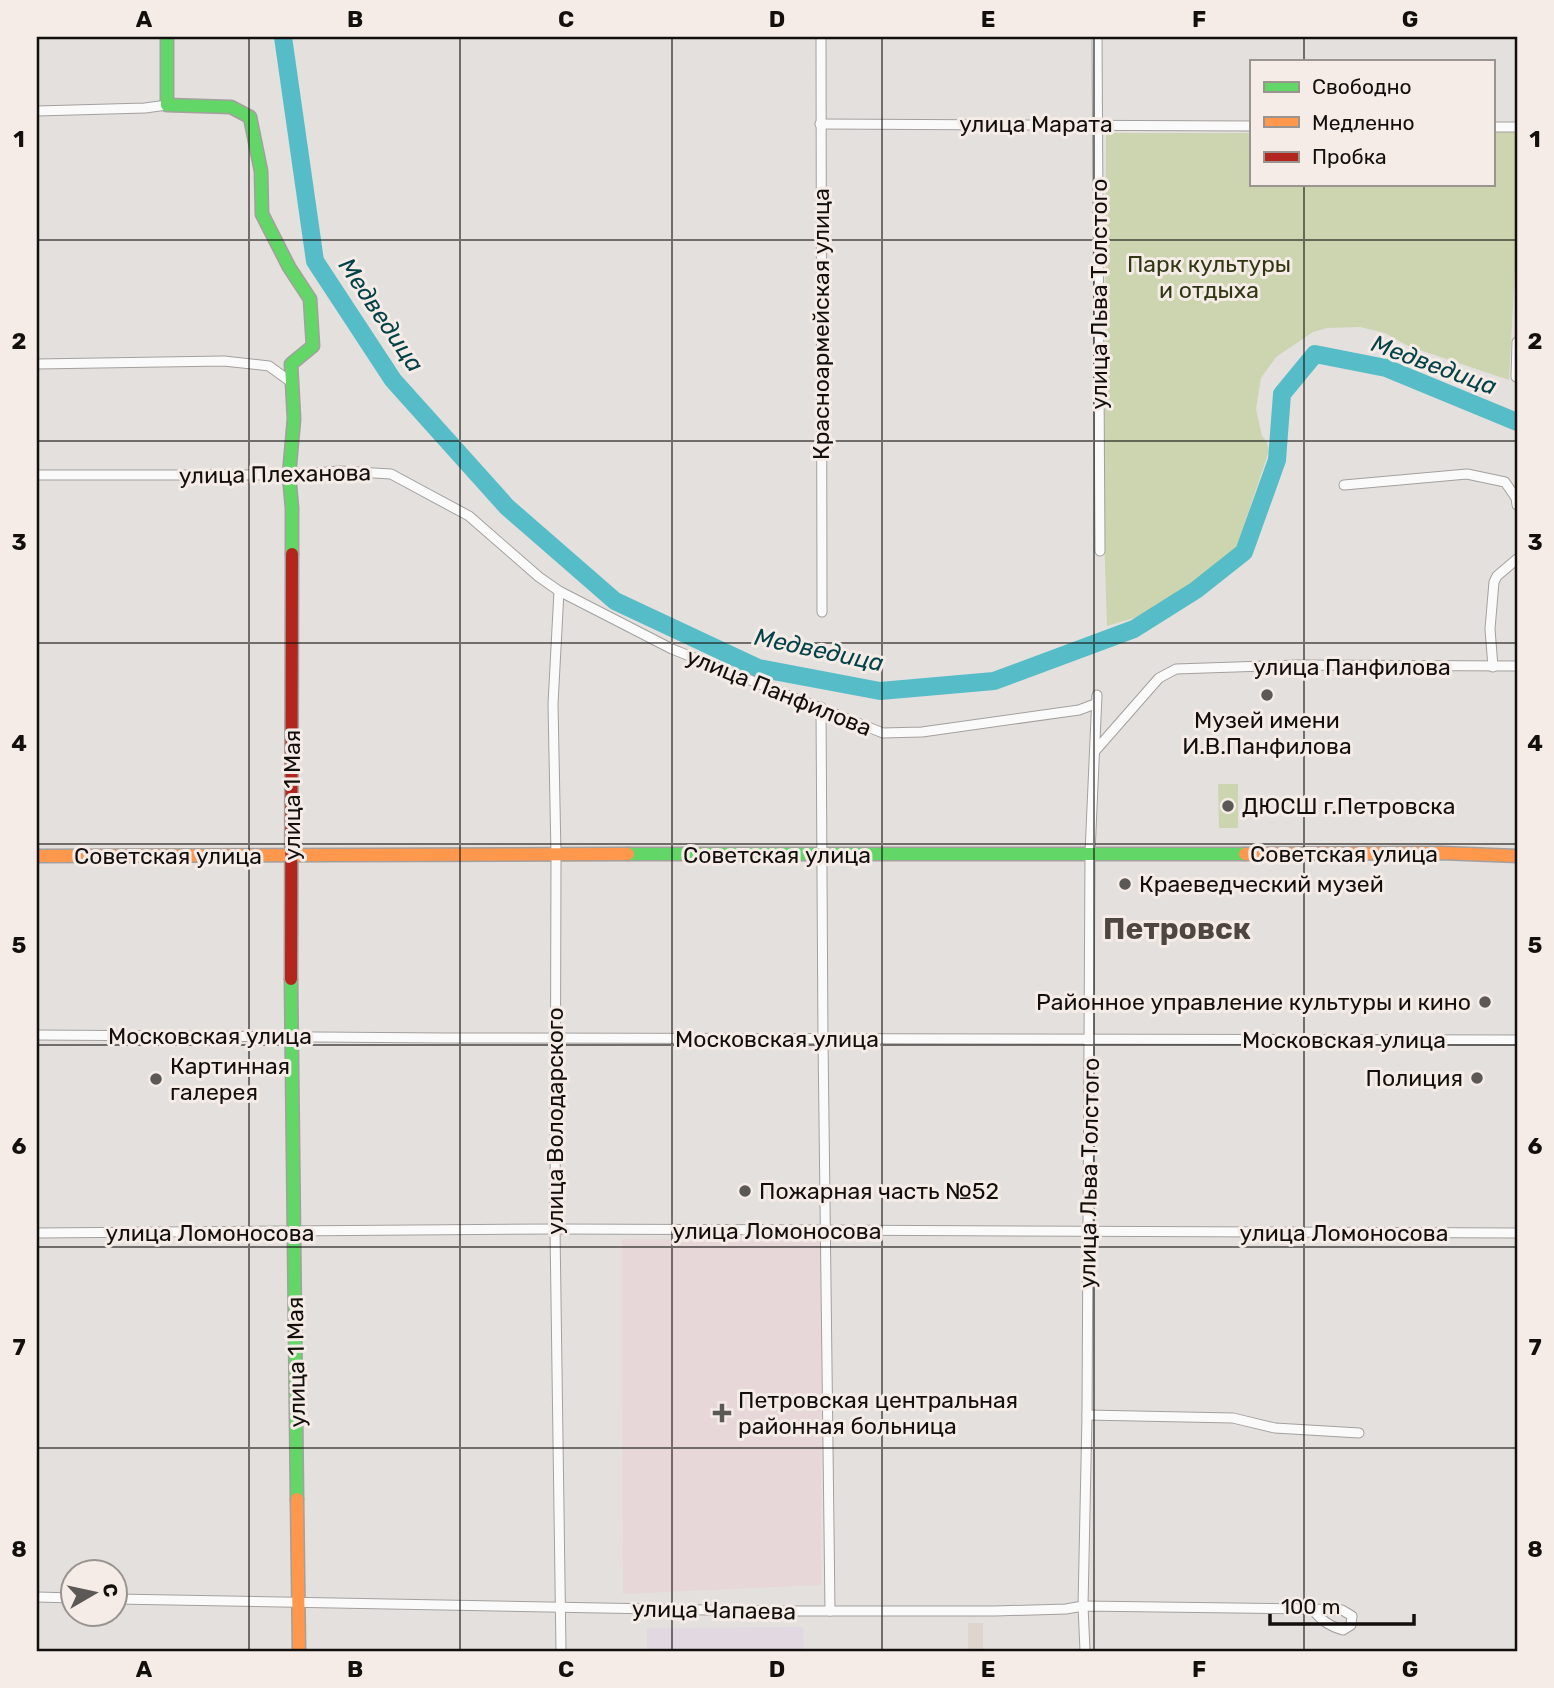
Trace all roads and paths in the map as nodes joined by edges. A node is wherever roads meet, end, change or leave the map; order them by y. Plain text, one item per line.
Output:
1 (167, 37) edge
2 (821, 37) edge
3 (1097, 37) edge
4 (167, 105) junction
5 (37, 111) edge
6 (820, 124) junction
7 (1099, 125) junction
8 (1250, 126) edge
9 (1494, 127) edge
10 (1517, 127) edge
11 (1517, 342) edge
12 (37, 364) edge
13 (1516, 377) edge
14 (291, 382) junction
15 (37, 475) edge
16 (289, 475) junction
17 (1345, 485) dead end
18 (1517, 505) edge
19 (1100, 551) dead end
20 (1517, 559) edge
21 (559, 591) junction
22 (822, 612) dead end
23 (1493, 667) junction
24 (1517, 667) edge
25 (1096, 700) joint
26 (821, 708) junction
27 (1095, 751) junction
28 (1090, 853) junction
29 (556, 854) junction
30 (292, 855) junction
31 (824, 855) junction
32 (37, 856) edge
33 (1517, 856) edge
34 (37, 1035) edge
35 (291, 1037) junction
36 (555, 1039) junction
37 (823, 1040) junction
38 (1090, 1040) junction
39 (1517, 1040) edge
40 (555, 1229) junction
41 (293, 1232) junction
42 (826, 1232) junction
43 (37, 1233) edge
44 (1087, 1233) junction
45 (1517, 1233) edge
46 (1087, 1415) junction
47 (1359, 1433) dead end
48 (37, 1597) edge
49 (60, 1598) edge
50 (130, 1599) edge
51 (300, 1604) junction
52 (1083, 1606) junction
53 (560, 1608) junction
54 (1312, 1609) dead end
55 (830, 1611) junction
56 (299, 1651) edge
57 (561, 1651) edge
58 (1085, 1651) edge

1 - 4 street
2 - 6 street, Красноармейская улица
3 - 7 street, улица Льва Толстого
4 - 5 street
4 - 14 street, улица 1 Мая
6 - 7 street, улица Марата
6 - 22 street, Красноармейская улица
7 - 8 street, улица Марата
7 - 19 street, улица Льва Толстого
9 - 10 street
11 - 13 street
12 - 14 street
14 - 16 street, улица 1 Мая
15 - 16 street, улица Плеханова
16 - 21 street, улица Плеханова
16 - 30 street, улица 1 Мая
17 - 18 street
20 - 23 street
21 - 26 street, улица Панфилова
21 - 29 street, улица Володарского
23 - 24 street, улица Панфилова
23 - 27 street, улица Панфилова
25 - 26 street, улица Панфилова
25 - 27 street, улица Льва Толстого
26 - 31 street
27 - 28 street, улица Льва Толстого
28 - 31 street, Советская улица
28 - 33 street, Советская улица
28 - 38 street, улица Льва Толстого
29 - 30 street, Советская улица
29 - 31 street, Советская улица
29 - 36 street, улица Володарского
30 - 32 street, Советская улица
30 - 35 street, улица 1 Мая
31 - 37 street
34 - 35 street, Московская улица
35 - 36 street, Московская улица
35 - 41 street, улица 1 Мая
36 - 37 street, Московская улица
36 - 40 street, улица Володарского
37 - 38 street, Московская улица
37 - 42 street
38 - 39 street, Московская улица
38 - 44 street, улица Льва Толстого
40 - 41 street, улица Ломоносова
40 - 42 street, улица Ломоносова
40 - 53 street, улица Володарского
41 - 43 street, улица Ломоносова
41 - 51 street, улица 1 Мая
42 - 44 street, улица Ломоносова
42 - 55 street
44 - 45 street, улица Ломоносова
44 - 46 street, улица Льва Толстого
46 - 47 street
46 - 52 street, улица Льва Толстого
48 - 49 street
50 - 51 street, улица Чапаева
51 - 53 street, улица Чапаева
51 - 56 street, улица 1 Мая
52 - 54 street, улица Чапаева
52 - 55 street, улица Чапаева
52 - 58 street, улица Льва Толстого
53 - 55 street, улица Чапаева
53 - 57 street, улица Володарского

